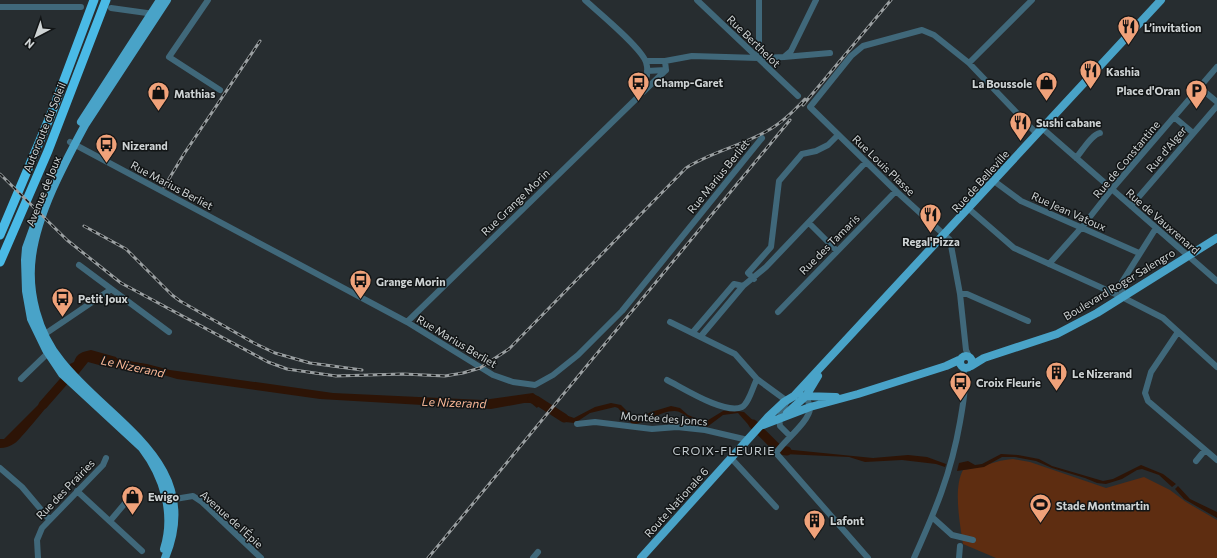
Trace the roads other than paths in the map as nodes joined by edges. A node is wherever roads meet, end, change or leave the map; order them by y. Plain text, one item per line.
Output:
1 (68, 0) edge
2 (94, 0) edge
3 (160, 0) edge
4 (167, 0) edge
5 (208, 0) edge
6 (585, 0) edge
7 (697, 0) edge
8 (759, 0) edge
9 (816, 0) edge
10 (1032, 0) edge
11 (1161, 0) edge
12 (109, 4) edge
13 (0, 7) edge
14 (64, 7) junction
15 (81, 7) dead end
16 (154, 14) junction
17 (830, 53) dead end
18 (784, 57) junction
19 (759, 58) junction
20 (646, 61) junction
21 (666, 61) junction
22 (970, 63) junction
23 (1217, 66) edge
24 (666, 70) junction
25 (647, 71) junction
26 (1199, 88) junction
27 (220, 90) dead end
28 (798, 96) dead end
29 (638, 97) junction
30 (1217, 102) edge
31 (1217, 106) edge
32 (810, 108) joint
33 (1174, 118) junction
34 (1040, 131) junction
35 (1100, 133) dead end
36 (1193, 133) junction
37 (838, 135) junction
38 (762, 138) dead end
39 (72, 143) junction
40 (1076, 158) junction
41 (866, 162) junction
42 (994, 181) junction
43 (1112, 189) junction
44 (896, 191) junction
45 (1131, 206) junction
46 (969, 209) junction
47 (809, 223) junction
48 (1082, 227) junction
49 (1156, 228) junction
50 (0, 235) edge
51 (945, 235) junction
52 (1217, 238) edge
53 (837, 251) junction
54 (1139, 253) junction
55 (1188, 256) junction
56 (0, 262) edge
57 (1049, 264) junction
58 (79, 265) dead end
59 (754, 279) junction
60 (1217, 281) edge
61 (743, 286) junction
62 (110, 290) junction
63 (960, 294) junction
64 (1122, 297) junction
65 (778, 312) dead end
66 (407, 322) junction
67 (670, 322) dead end
68 (1028, 322) dead end
69 (169, 332) dead end
70 (693, 332) junction
71 (1178, 332) junction
72 (42, 336) junction
73 (701, 336) junction
74 (50, 351) junction
75 (829, 359) junction
76 (966, 361) junction
77 (1217, 367) edge
78 (21, 379) dead end
79 (757, 379) junction
80 (667, 380) dead end
81 (794, 396) junction
82 (806, 396) junction
83 (845, 397) junction
84 (787, 401) junction
85 (810, 407) junction
86 (781, 417) junction
87 (577, 424) dead end
88 (758, 430) junction
89 (790, 436) junction
90 (748, 440) junction
91 (1205, 450) junction
92 (106, 458) dead end
93 (731, 458) junction
94 (1217, 460) edge
95 (1196, 461) dead end
96 (0, 468) edge
97 (77, 491) junction
98 (132, 495) dead end
99 (170, 500) junction
100 (776, 507) dead end
101 (932, 517) junction
102 (49, 520) junction
103 (110, 521) junction
104 (973, 540) dead end
105 (960, 546) dead end
106 (142, 551) dead end
107 (538, 552) dead end
108 (38, 558) edge
109 (161, 558) edge
110 (165, 558) edge
111 (261, 558) edge
112 (533, 558) edge
113 (641, 558) edge
114 (868, 558) edge
115 (914, 558) edge
116 (959, 558) edge

1 - 14 street
2 - 50 highway, Autoroute du Soleil
3 - 16 main road, Avenue de Joux
4 - 16 main road, Avenue de Joux
5 - 27 street
6 - 20 street
7 - 19 street, Rue Berthelot
8 - 19 street
9 - 18 street
10 - 22 street
11 - 34 main road, Rue de Belleville
12 - 16 street
12 - 56 highway, Autoroute du Soleil
13 - 14 street
14 - 15 street
16 - 39 main road, Avenue de Joux
17 - 18 street
18 - 19 street
19 - 21 street
19 - 28 street, Rue Berthelot
20 - 21 street
20 - 25 street, Rue Grange Morin
21 - 24 street
22 - 32 street, Rue de Vauxrenard
22 - 34 street, Rue de Vauxrenard
23 - 26 street, Rue de Constantine
24 - 25 street
24 - 29 street, Rue Grange Morin
25 - 29 street, Rue Grange Morin
26 - 30 street
26 - 33 street, Rue de Constantine
29 - 66 street, Rue Grange Morin
31 - 36 street, Rue d'Alger
32 - 37 street, Rue Louis Plasse
33 - 36 street
33 - 43 street, Rue de Constantine
34 - 40 street, Rue de Vauxrenard
34 - 42 main road, Rue de Belleville
35 - 40 street
36 - 45 street, Rue d'Alger
37 - 41 street, Rue Louis Plasse
37 - 59 street
38 - 66 street, Rue Marius Berliet
39 - 66 street, Rue Marius Berliet
39 - 72 main road, Avenue de Joux
40 - 43 street, Rue de Vauxrenard
41 - 44 street, Rue Louis Plasse
41 - 47 street
42 - 46 main road, Rue de Belleville
42 - 48 street, Rue Jean Vatoux
43 - 45 street, Rue de Vauxrenard
43 - 48 street, Rue de Constantine
44 - 51 street, Rue Louis Plasse
44 - 53 street, Rue des Tamaris
45 - 49 street, Rue de Vauxrenard
46 - 51 main road, Rue de Belleville
46 - 57 street
47 - 53 street
47 - 59 street
48 - 54 street, Rue Jean Vatoux
48 - 57 street, Rue de Constantine
49 - 54 street
49 - 55 street, Rue de Vauxrenard
51 - 63 street
51 - 75 main road, Route Nationale 6
52 - 55 main road, Boulevard Roger Salengro
53 - 65 street, Rue des Tamaris
54 - 64 street
55 - 60 street, Rue de Vauxrenard
55 - 64 main road, Boulevard Roger Salengro
57 - 64 street
58 - 62 street
59 - 61 street
61 - 70 street
61 - 73 street
62 - 69 street
62 - 72 street
63 - 68 street
63 - 76 street
64 - 71 street
64 - 76 main road, Boulevard Roger Salengro
67 - 70 street
70 - 73 street
71 - 77 street
71 - 91 street
72 - 74 main road, Avenue de Joux
73 - 79 street
74 - 78 street
74 - 99 main road, Avenue de Joux
75 - 81 main road, Route Nationale 6
75 - 82 main road, Route Nationale 6
76 - 83 main road, Boulevard Roger Salengro
76 - 101 street
79 - 80 street
79 - 84 street
81 - 82 main road, Boulevard Roger Salengro
81 - 84 main road, Route Nationale 6
82 - 83 main road, Boulevard Roger Salengro
82 - 85 street
82 - 86 main road, Route Nationale 6
83 - 85 main road, Boulevard Roger Salengro
84 - 86 street
84 - 88 main road, Route Nationale 6
85 - 86 main road, Boulevard Roger Salengro
85 - 89 street
86 - 88 main road, Route Nationale 6
86 - 89 street
87 - 90 street, Montée des Joncs
88 - 90 main road, Route Nationale 6
89 - 114 street
90 - 93 main road, Route Nationale 6
91 - 94 street
91 - 95 street
92 - 97 street, Rue des Prairies
93 - 100 street
93 - 113 main road, Route Nationale 6
96 - 102 street
97 - 102 street, Rue des Prairies
97 - 103 street
98 - 103 street
99 - 109 main road, Avenue de Joux
99 - 110 main road, Avenue de Joux
99 - 111 street, Avenue de l'Épie
101 - 104 street
101 - 115 street
102 - 108 street, Rue des Prairies
103 - 106 street
105 - 116 street
107 - 112 street

